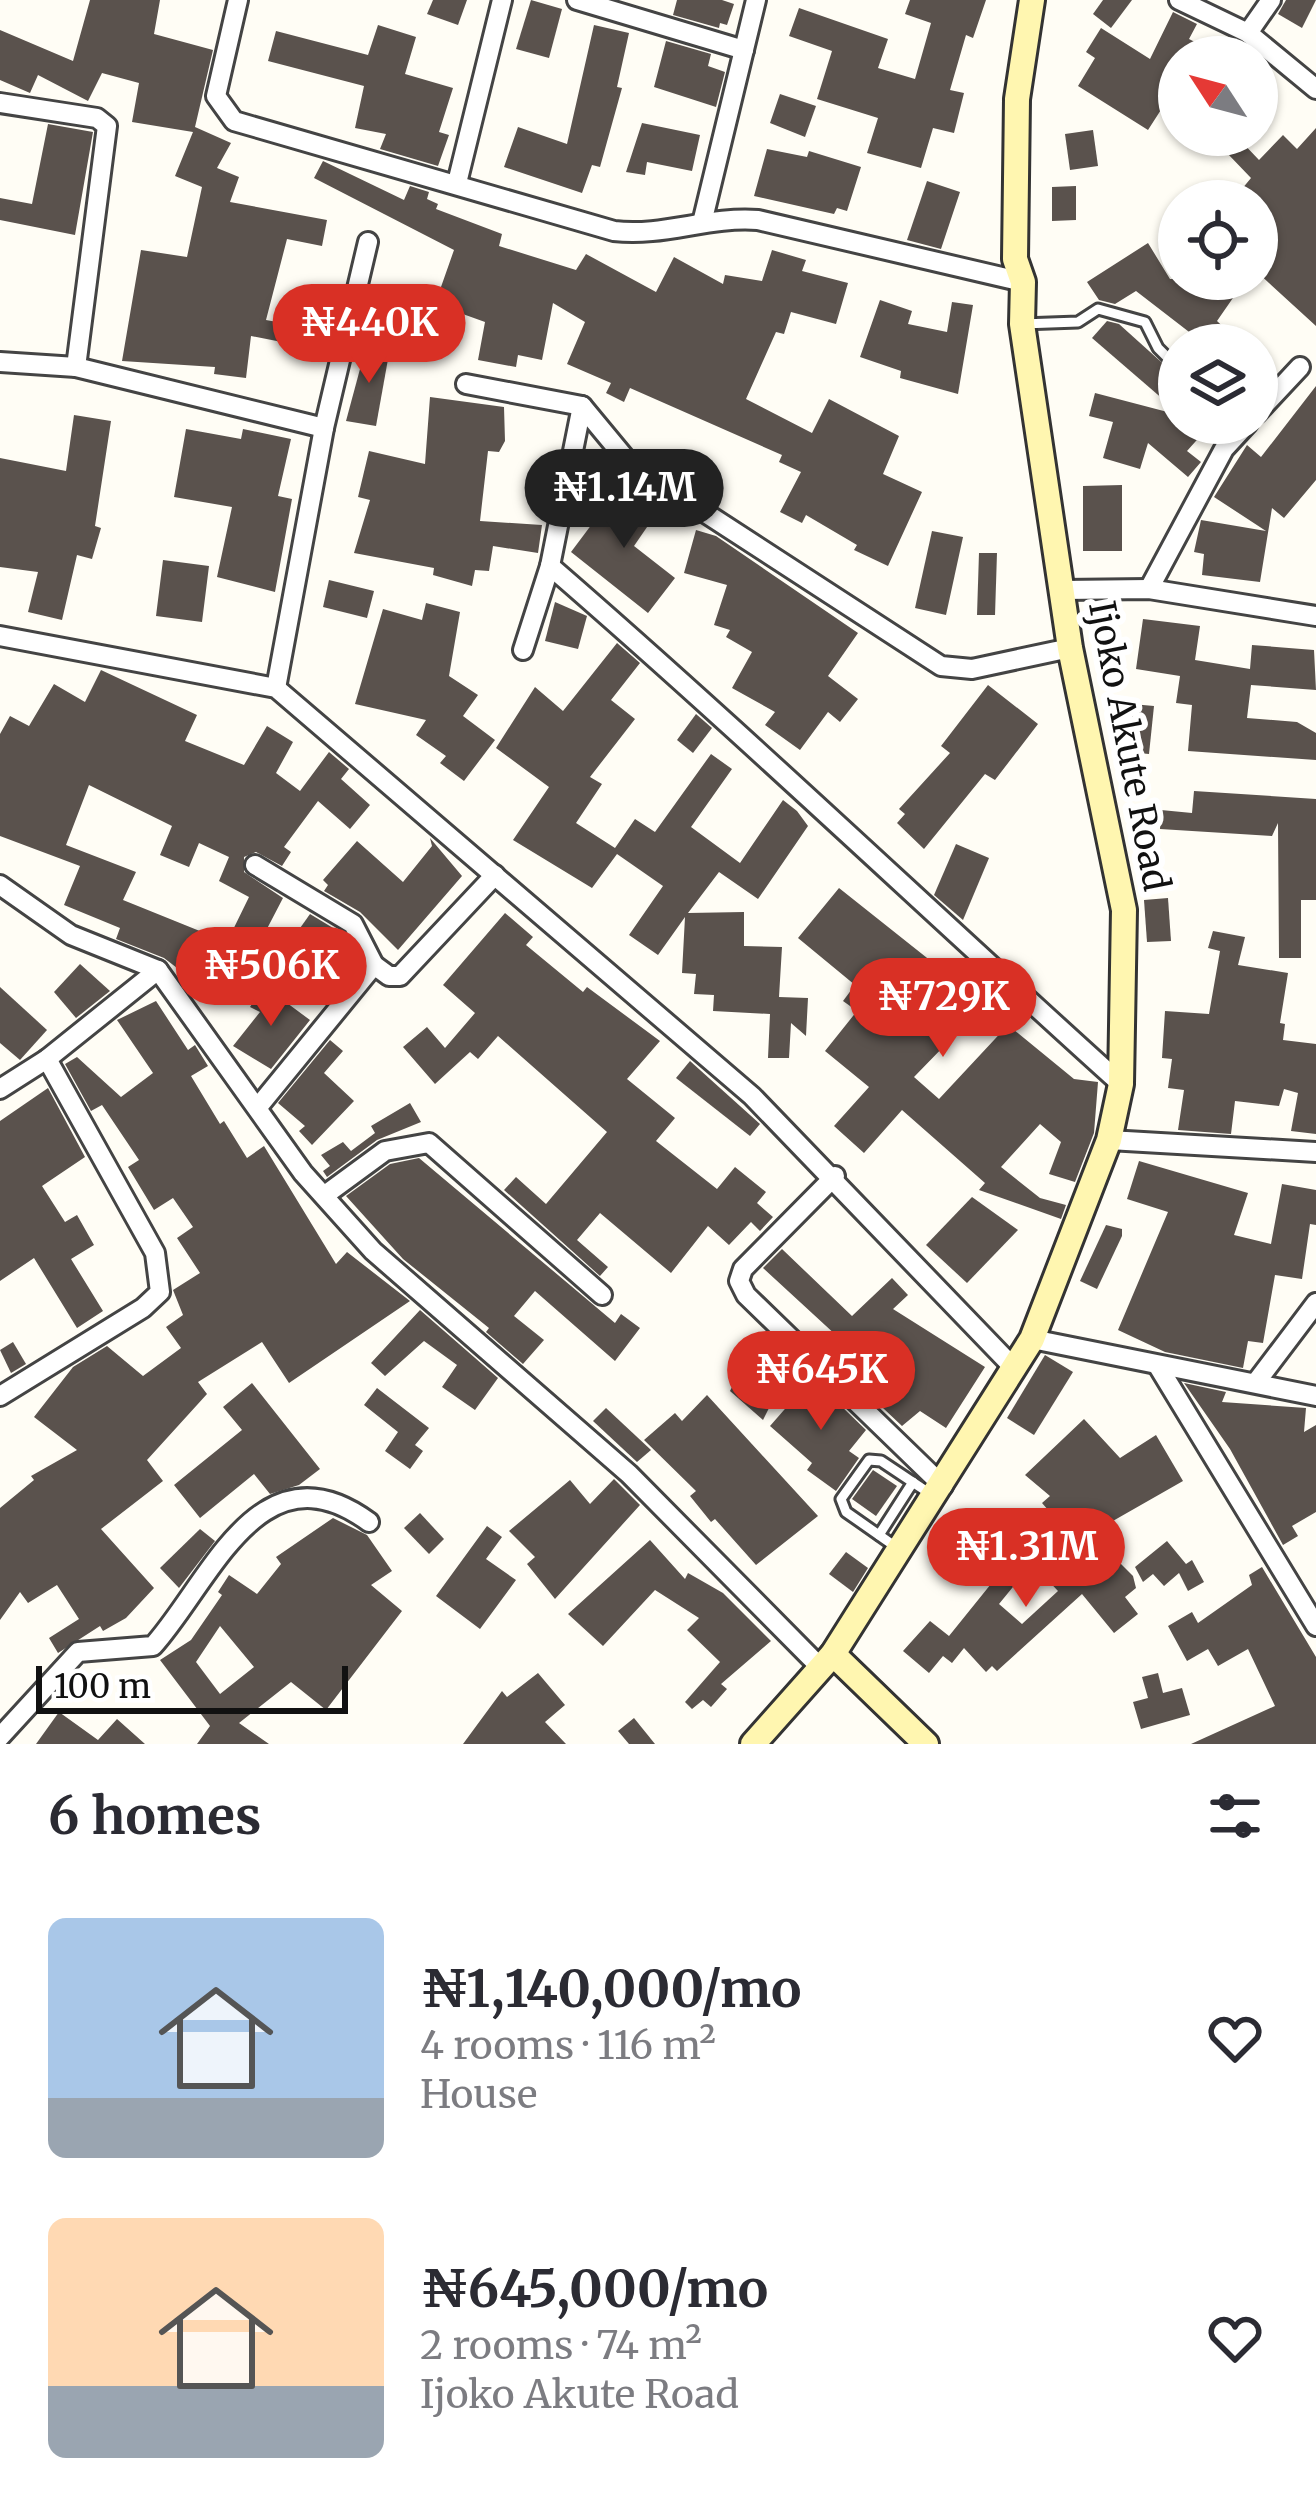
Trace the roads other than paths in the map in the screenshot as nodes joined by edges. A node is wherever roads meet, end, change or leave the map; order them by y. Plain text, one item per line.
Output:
1 (238, 0) edge
2 (502, 0) edge
3 (578, 0) edge
4 (757, 0) edge
5 (1032, 0) edge
6 (1179, 0) edge
7 (1271, 0) edge
8 (1248, 33) junction
9 (744, 50) junction
10 (1316, 89) edge
11 (0, 103) edge
12 (457, 183) junction
13 (702, 223) junction
14 (368, 242) dead end
15 (1023, 282) junction
16 (1022, 324) junction
17 (1158, 348) edge
18 (0, 362) edge
19 (1300, 367) dead end
20 (76, 368) junction
21 (466, 384) dead end
22 (1278, 391) edge
23 (583, 406) junction
24 (324, 428) junction
25 (1229, 444) edge
26 (550, 566) junction
27 (1063, 590) junction
28 (1149, 590) junction
29 (1316, 616) edge
30 (0, 636) edge
31 (1070, 648) junction
32 (524, 650) dead end
33 (276, 688) junction
34 (254, 865) dead end
35 (495, 875) junction
36 (0, 885) edge
37 (374, 965) junction
38 (158, 970) junction
39 (46, 1059) junction
40 (1121, 1084) junction
41 (0, 1089) edge
42 (258, 1107) junction
43 (1109, 1140) junction
44 (1316, 1152) edge
45 (836, 1176) junction
46 (325, 1195) junction
47 (602, 1295) dead end
48 (1316, 1303) edge
49 (1032, 1339) junction
50 (1158, 1366) junction
51 (1013, 1367) junction
52 (1258, 1381) junction
53 (0, 1396) edge
54 (1316, 1396) edge
55 (913, 1482) junction
56 (939, 1492) junction
57 (369, 1522) dead end
58 (879, 1535) junction
59 (900, 1550) junction
60 (1316, 1625) edge
61 (826, 1661) junction
62 (0, 1737) edge
63 (753, 1744) edge
64 (926, 1744) edge

1 - 12 street
2 - 12 street
3 - 9 street
4 - 9 street
5 - 15 main road, Ijoko Akute Road
6 - 8 street
7 - 8 street
8 - 10 street
9 - 13 street
11 - 20 street
12 - 13 street
13 - 15 street
14 - 24 street
15 - 16 main road, Ijoko Akute Road
16 - 17 lane
16 - 27 main road, Ijoko Akute Road
18 - 20 street
19 - 22 street
20 - 24 street
21 - 23 street
23 - 26 street
23 - 31 street
24 - 33 street
25 - 28 street
26 - 32 street
26 - 40 street
27 - 28 street
27 - 31 main road, Ijoko Akute Road
28 - 29 street
30 - 33 street
31 - 40 main road, Ijoko Akute Road
33 - 35 street
34 - 37 street
35 - 37 street
35 - 45 street
36 - 38 street
37 - 42 street
38 - 39 street
38 - 42 street
39 - 41 street
39 - 53 street
40 - 43 main road, Ijoko Akute Road
42 - 46 street
43 - 44 street
43 - 49 main road, Ijoko Akute Road
45 - 51 street
45 - 56 street
46 - 47 street
46 - 61 street
48 - 52 street
49 - 50 street
49 - 51 main road, Ijoko Akute Road
50 - 52 street
50 - 60 street
51 - 56 main road, Ijoko Akute Road
52 - 54 street
55 - 56 lane
55 - 58 lane
55 - 58 lane
56 - 59 main road, Ijoko Akute Road
57 - 62 street
58 - 59 lane
59 - 61 main road, Ijoko Akute Road
61 - 63 main road, Ijoko Akute Road
61 - 64 main road

